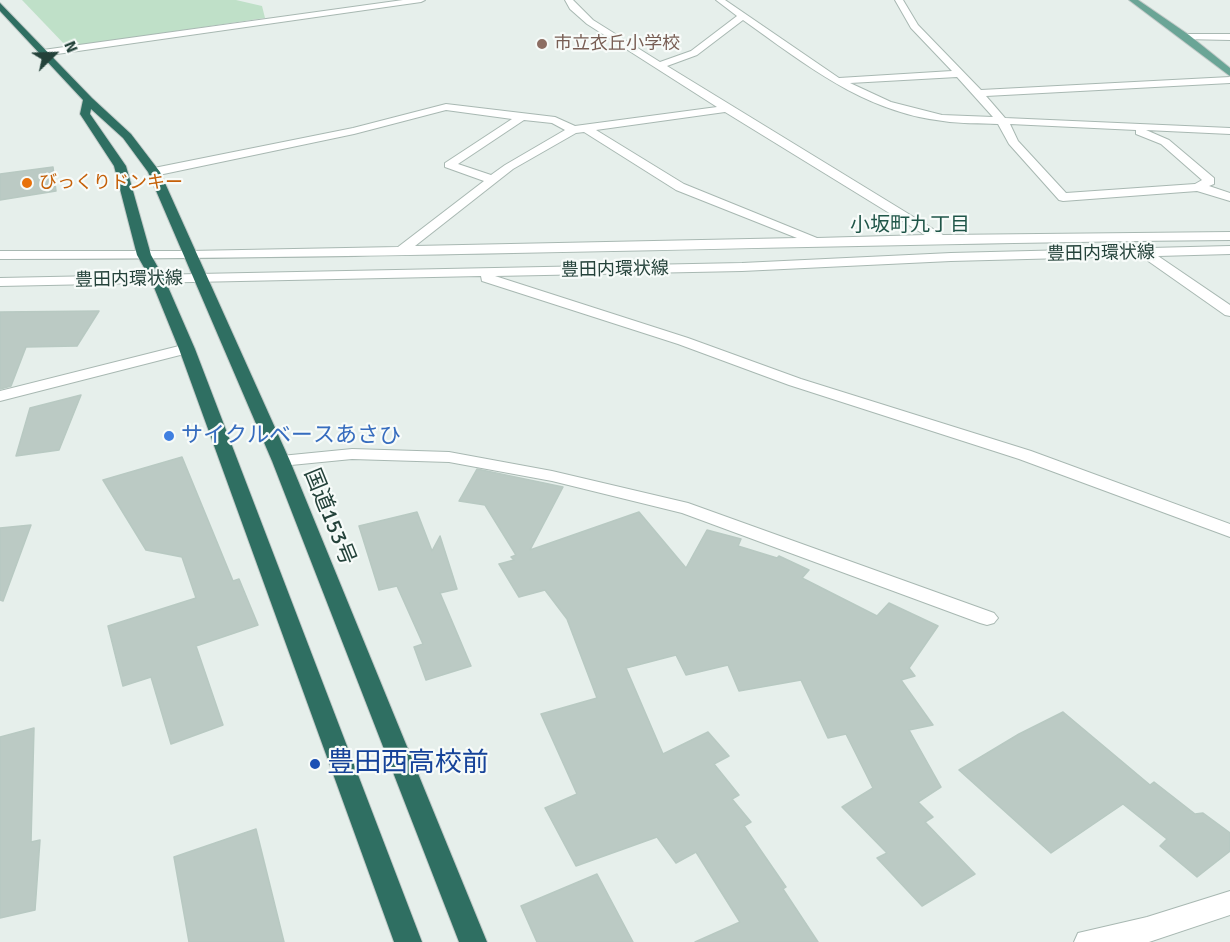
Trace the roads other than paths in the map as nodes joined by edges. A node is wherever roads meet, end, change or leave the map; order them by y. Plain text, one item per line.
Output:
1 (421, 0) edge
2 (569, 0) edge
3 (720, 0) edge
4 (899, 0) edge
5 (1133, 0) edge
6 (0, 6) edge
7 (743, 15) junction
8 (1186, 37) junction
9 (1230, 38) edge
10 (43, 53) junction
11 (657, 66) junction
12 (1230, 73) edge
13 (958, 74) junction
14 (1230, 80) edge
15 (836, 81) junction
16 (978, 93) junction
17 (88, 100) junction
18 (727, 109) junction
19 (522, 117) junction
20 (1003, 122) junction
21 (1127, 127) junction
22 (579, 129) junction
23 (1230, 131) edge
24 (154, 172) junction
25 (494, 180) junction
26 (1198, 187) junction
27 (1230, 197) edge
28 (1230, 236) edge
29 (940, 239) junction
30 (822, 243) junction
31 (403, 249) junction
32 (1230, 250) edge
33 (1145, 253) junction
34 (0, 255) edge
35 (144, 255) junction
36 (190, 255) junction
37 (969, 256) junction
38 (473, 274) junction
39 (202, 278) junction
40 (159, 280) junction
41 (0, 282) edge
42 (1230, 312) edge
43 (187, 349) junction
44 (0, 396) edge
45 (281, 460) junction
46 (1230, 531) edge
47 (987, 618) dead end
48 (1230, 903) edge
49 (1152, 936) edge
50 (408, 942) edge
51 (473, 942) edge
52 (1088, 942) edge

1 - 10 street
2 - 11 street
3 - 7 street
4 - 13 street
5 - 8 main road
6 - 10 highway, 国道153号
7 - 11 street
7 - 15 street
8 - 9 street
8 - 12 main road
10 - 17 highway, 国道153号
11 - 18 street
13 - 15 street
13 - 16 street
14 - 16 street
15 - 20 street
16 - 20 street
17 - 24 highway, 国道153号
17 - 35 highway
18 - 22 street
18 - 29 street
19 - 22 street
19 - 24 street
19 - 25 street
20 - 21 street
20 - 26 street
21 - 23 street
21 - 26 street
22 - 25 street
22 - 30 street
24 - 36 highway, 国道153号
25 - 31 street
26 - 27 street
28 - 29 street, 豊田内環状線
29 - 30 street, 豊田内環状線
29 - 37 street
30 - 31 street, 豊田内環状線
31 - 36 street, 豊田内環状線
32 - 33 street, 豊田内環状線
33 - 37 street, 豊田内環状線
33 - 42 street
34 - 35 street, 豊田内環状線
35 - 36 street, 豊田内環状線
35 - 40 highway
36 - 39 highway, 国道153号
37 - 38 street, 豊田内環状線
38 - 39 street, 豊田内環状線
38 - 46 street
39 - 40 street, 豊田内環状線
39 - 45 highway, 国道153号
40 - 41 street, 豊田内環状線
40 - 43 highway
43 - 44 street
43 - 50 highway
45 - 47 street
45 - 51 highway, 国道153号
48 - 49 street
49 - 52 street

